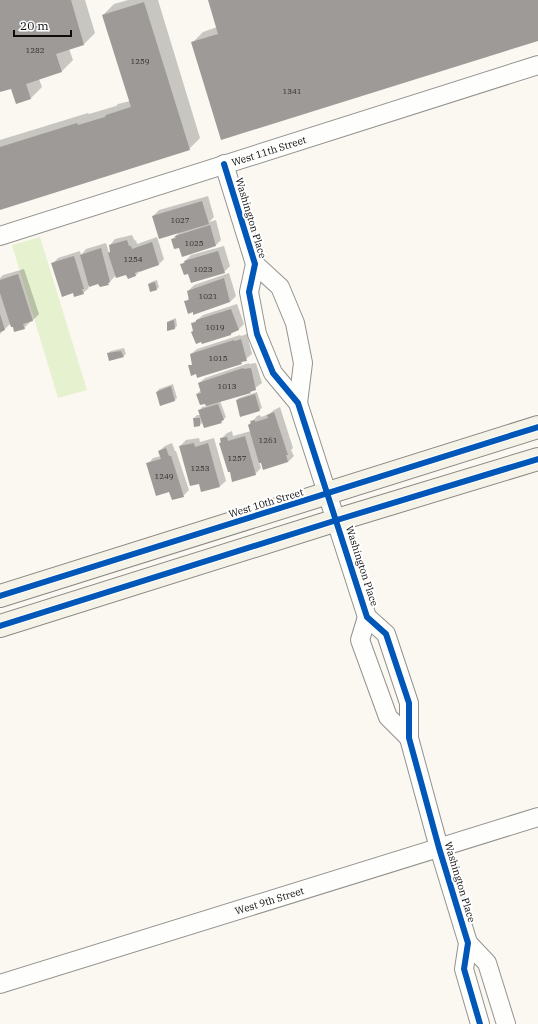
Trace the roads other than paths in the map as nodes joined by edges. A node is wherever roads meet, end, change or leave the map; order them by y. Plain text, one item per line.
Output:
1 (538, 65) edge
2 (224, 164) junction
3 (0, 236) edge
4 (255, 264) junction
5 (298, 403) junction
6 (538, 427) edge
7 (538, 459) edge
8 (328, 494) junction
9 (336, 520) junction
10 (28, 587) junction
11 (0, 596) edge
12 (37, 615) junction
13 (367, 617) junction
14 (0, 626) edge
15 (409, 738) junction
16 (538, 817) edge
17 (439, 848) junction
18 (468, 943) junction
19 (0, 984) edge
20 (480, 1024) edge
21 (506, 1024) edge

1 - 2 street, West 11th Street
2 - 3 street, West 11th Street
2 - 4 street, Washington Place
4 - 5 street, Washington Place
4 - 5 street, Washington Place
5 - 8 street, Washington Place
6 - 8 street, West 10th Street
7 - 9 street
8 - 9 street, Washington Place
8 - 10 street, West 10th Street
9 - 12 street
9 - 13 street, Washington Place
10 - 11 street, West 10th Street
10 - 12 street
12 - 14 street
13 - 15 street, Washington Place
13 - 15 street, Washington Place
15 - 17 street, Washington Place
16 - 17 street, West 9th Street
17 - 18 street, Washington Place
17 - 19 street, West 9th Street
18 - 20 street, Washington Place
18 - 21 street, Washington Place

